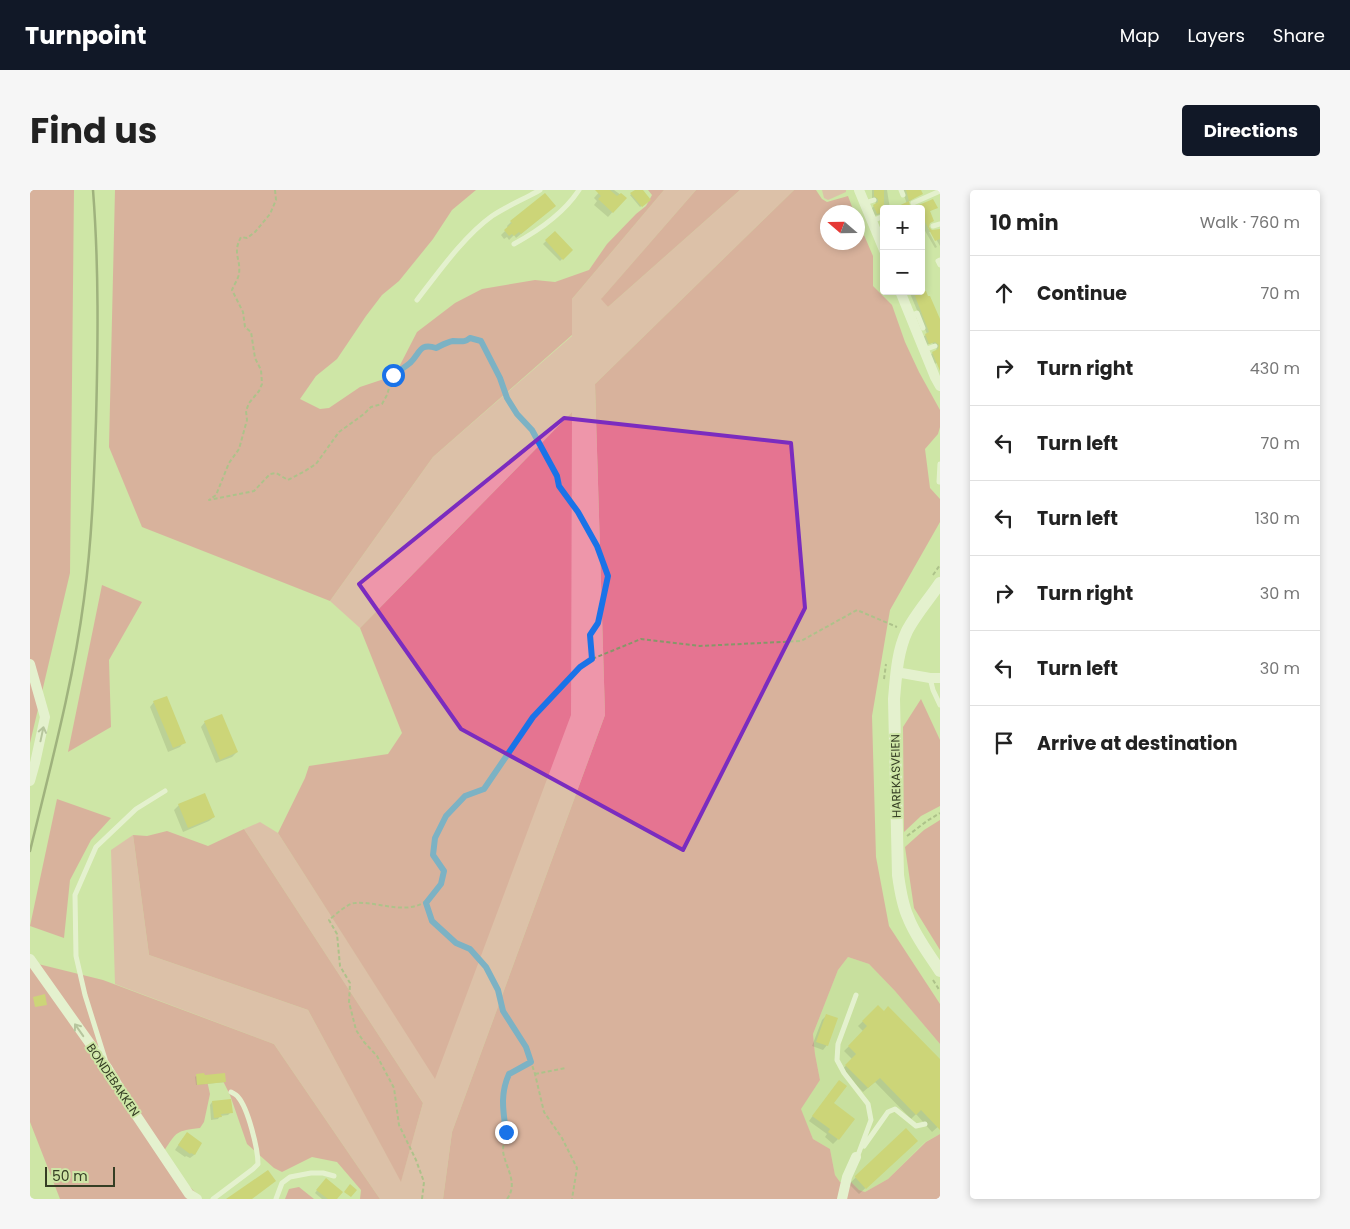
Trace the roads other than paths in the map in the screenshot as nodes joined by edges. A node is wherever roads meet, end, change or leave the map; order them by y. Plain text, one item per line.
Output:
1 (540, 190) edge
2 (579, 190) edge
3 (859, 190) edge
4 (940, 191) edge
5 (913, 203) dead end
6 (880, 218) edge
7 (872, 221) junction
8 (940, 224) edge
9 (933, 226) dead end
10 (880, 240) edge
11 (514, 244) dead end
12 (940, 260) edge
13 (940, 265) edge
14 (902, 295) edge
15 (417, 300) dead end
16 (910, 316) junction
17 (923, 328) dead end
18 (935, 346) dead end
19 (924, 350) junction
20 (938, 379) edge
21 (940, 464) edge
22 (940, 482) edge
23 (940, 583) edge
24 (30, 664) edge
25 (896, 672) junction
26 (935, 678) edge
27 (940, 705) edge
28 (30, 781) edge
29 (165, 791) dead end
30 (30, 959) edge
31 (940, 971) edge
32 (856, 995) dead end
33 (108, 1069) junction
34 (231, 1092) dead end
35 (925, 1124) dead end
36 (857, 1156) junction
37 (334, 1176) dead end
38 (197, 1199) edge
39 (213, 1199) edge
40 (276, 1199) edge
41 (842, 1199) edge

1 - 15 lane
2 - 11 lane
3 - 7 street
4 - 5 lane
6 - 7 lane
7 - 10 street
8 - 9 lane
12 - 13 lane
14 - 16 street
16 - 17 lane
16 - 19 street
18 - 19 lane
19 - 20 street
21 - 22 lane
23 - 25 street, HAREKASVEIEN
28 -> 24 street
25 - 26 street
25 - 31 street, HAREKASVEIEN
26 - 27 lane
29 - 33 lane
33 -> 30 street, BONDEBAKKEN
32 - 36 lane
33 - 38 street, BONDEBAKKEN
34 - 39 lane
35 - 36 lane
36 - 41 street
37 - 40 lane

